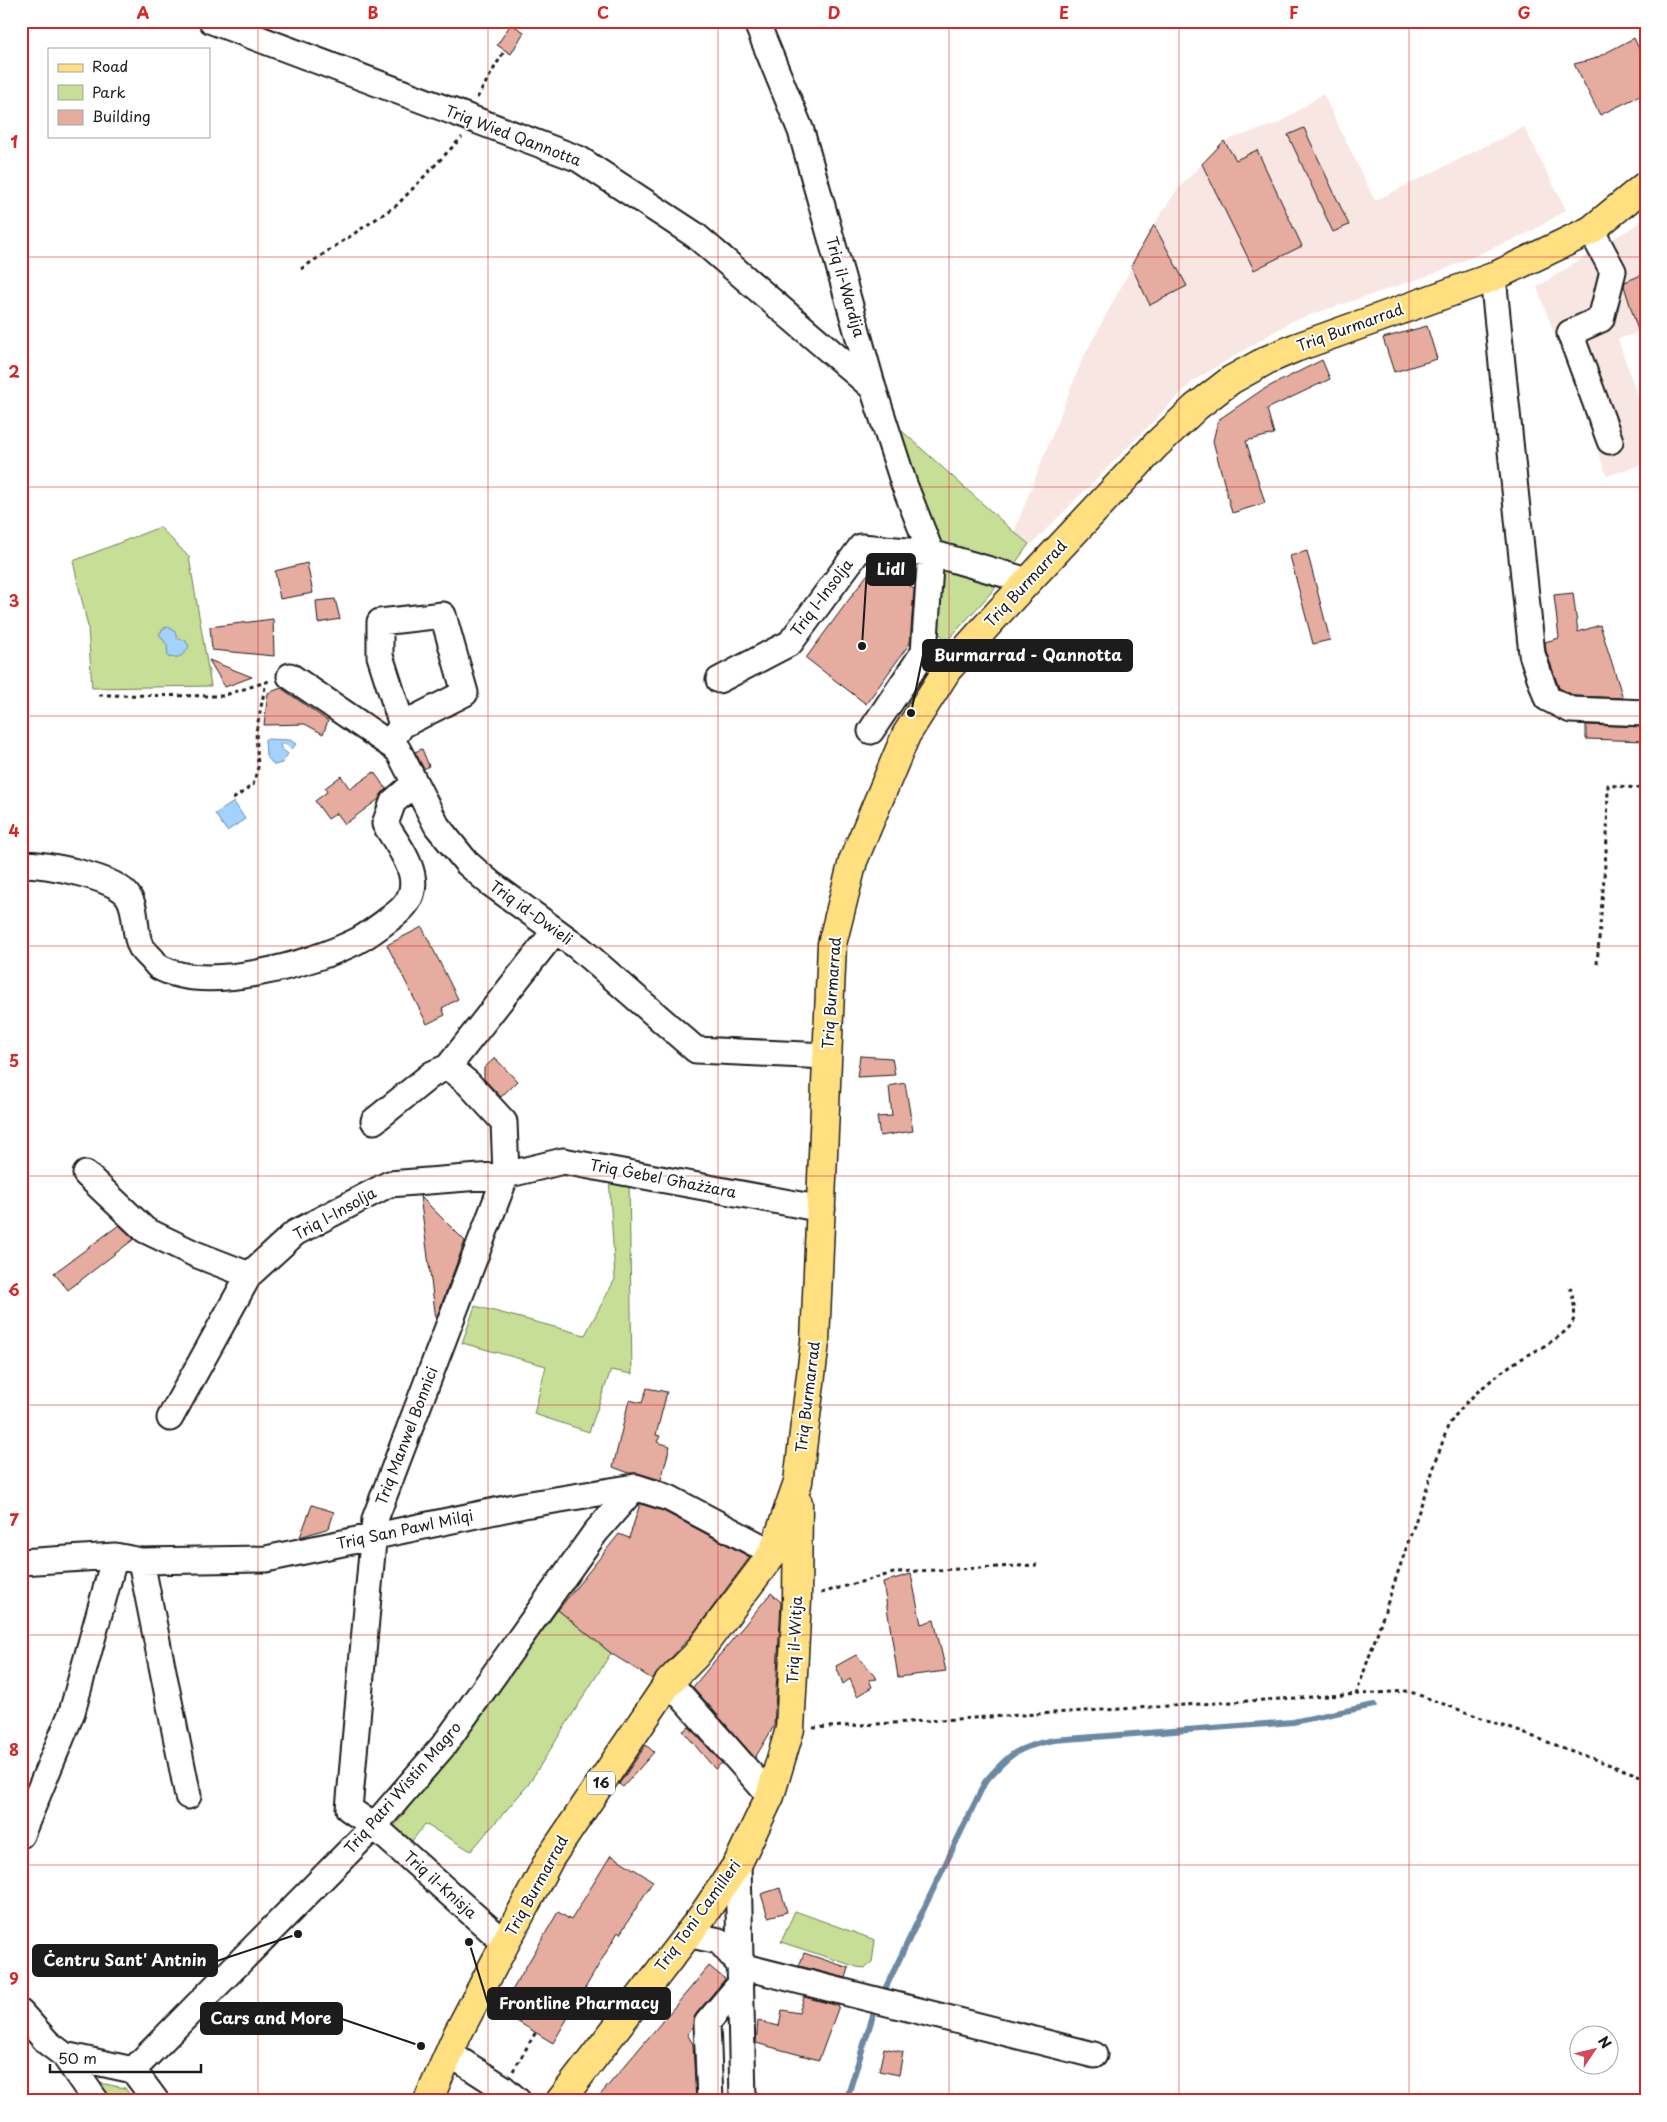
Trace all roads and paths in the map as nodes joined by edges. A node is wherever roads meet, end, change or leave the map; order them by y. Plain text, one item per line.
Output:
1 (212, 21) edge
2 (756, 21) edge
3 (503, 53) dead end
4 (471, 119) junction
5 (1646, 185) edge
6 (1591, 230) junction
7 (301, 269) dead end
8 (1494, 277) junction
9 (873, 388) junction
10 (1610, 441) dead end
11 (931, 553) junction
12 (1028, 581) junction
13 (924, 652) junction
14 (947, 670) junction
15 (278, 679) junction
16 (719, 680) dead end
17 (99, 695) dead end
18 (1646, 713) edge
19 (871, 731) dead end
20 (396, 734) junction
21 (416, 783) junction
22 (1646, 788) edge
23 (233, 798) dead end
24 (21, 864) edge
25 (555, 930) junction
26 (1597, 964) dead end
27 (827, 1056) junction
28 (448, 1067) junction
29 (374, 1121) dead end
30 (86, 1174) dead end
31 (506, 1175) junction
32 (822, 1209) junction
33 (249, 1275) junction
34 (1570, 1286) dead end
35 (170, 1418) dead end
36 (798, 1482) junction
37 (635, 1487) junction
38 (579, 1494) junction
39 (602, 1525) junction
40 (375, 1538) junction
41 (773, 1553) junction
42 (115, 1556) junction
43 (141, 1561) junction
44 (21, 1562) edge
45 (1037, 1565) dead end
46 (797, 1600) junction
47 (670, 1682) junction
48 (1356, 1694) junction
49 (790, 1729) junction
50 (1646, 1778) edge
51 (188, 1796) dead end
52 (770, 1796) junction
53 (374, 1826) junction
54 (21, 1835) edge
55 (738, 1863) junction
56 (687, 1934) junction
57 (505, 1943) junction
58 (740, 1974) junction
59 (21, 2013) edge
60 (536, 2032) dead end
61 (450, 2054) junction
62 (64, 2055) junction
63 (1094, 2055) dead end
64 (133, 2070) junction
65 (511, 2094) edge
66 (96, 2101) edge
67 (156, 2101) edge
68 (428, 2101) edge
69 (560, 2101) edge
70 (710, 2101) edge
71 (743, 2101) edge

1 - 4 street, Triq Wied Qannotta
2 - 9 street, Triq il-Wardija
3 - 4 path
4 - 7 path
4 - 9 street, Triq Wied Qannotta
5 - 6 main road, Triq Burmarrad / 16
6 - 8 main road, Triq Burmarrad / 16
6 - 10 street
8 - 12 main road, Triq Burmarrad / 16
8 - 18 street
9 - 11 street, Triq il-Wardija
11 - 12 street
11 - 13 street, Triq il-Wardija
11 - 16 street, Triq l-Insolja
12 - 14 main road, Triq Burmarrad / 16
13 - 14 street
13 - 19 street
14 - 27 main road, Triq Burmarrad / 16
15 - 17 path
15 - 20 street, Triq id-Dwieli
15 - 23 path
20 - 20 street
20 - 21 street, Triq id-Dwieli
21 - 24 street
21 - 25 street, Triq id-Dwieli
22 - 26 path
25 - 27 street, Triq id-Dwieli
25 - 28 street
27 - 32 main road, Triq Burmarrad / 16
28 - 29 street
28 - 31 street, Triq Manwel Bonnici
30 - 33 street
31 - 32 street, Triq Ġebel Għażżara
31 - 33 street, Triq l-Insolja
31 - 40 street, Triq Manwel Bonnici
32 - 36 main road, Triq Burmarrad / 16
33 - 35 street, Triq l-Insolja
34 - 48 path
36 - 41 main road, Triq Burmarrad / 16
36 - 46 main road, Triq il-Witja / 16
37 - 38 street, Triq San Pawl Milqi
37 - 39 street, Triq Patri Wistin Magro
37 - 41 street, Triq San Pawl Milqi
38 - 39 street
38 - 40 street, Triq San Pawl Milqi
39 - 53 street, Triq Patri Wistin Magro
40 - 43 street, Triq San Pawl Milqi
40 - 53 street, Triq Manwel Bonnici
41 - 47 main road, Triq Burmarrad / 16
42 - 43 street, Triq San Pawl Milqi
42 - 44 street, Triq San Pawl Milqi
42 - 54 street
43 - 51 street
45 - 46 path
46 - 49 main road, Triq il-Witja / 16
47 - 52 street
47 - 57 main road, Triq Burmarrad / 16
48 - 49 path
48 - 50 path
49 - 52 main road, Triq il-Witja / 16
52 - 55 main road, Triq Toni Camilleri / 16
53 - 57 street, Triq il-Knisja
53 - 64 street, Triq Patri Wistin Magro
55 - 56 main road, Triq Toni Camilleri / 16
55 - 58 street
56 - 58 street
56 - 69 main road, Triq Toni Camilleri / 16
57 - 61 main road, Triq Burmarrad / 16
58 - 63 street
58 - 70 street
58 - 71 street
59 - 62 street
60 - 65 path
61 - 65 street
61 - 68 main road, Triq Burmarrad / 16
62 - 64 street
62 - 66 street
64 - 67 street

